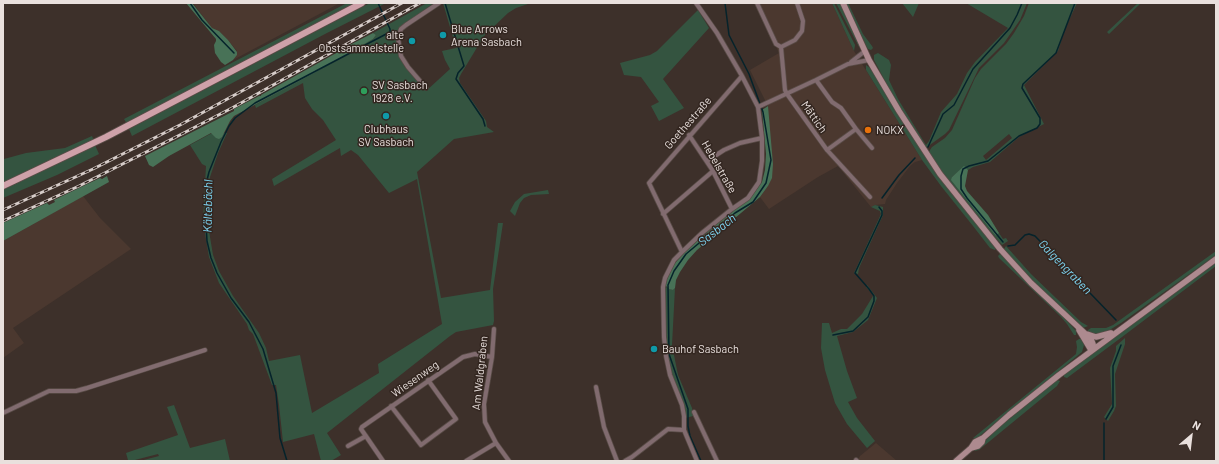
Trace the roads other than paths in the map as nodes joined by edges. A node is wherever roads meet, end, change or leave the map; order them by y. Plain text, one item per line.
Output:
1 (362, 3) edge
2 (439, 3) edge
3 (696, 3) edge
4 (757, 3) edge
5 (797, 3) edge
6 (843, 3) edge
7 (781, 47) junction
8 (865, 51) junction
9 (869, 60) junction
10 (848, 64) junction
11 (742, 76) junction
12 (816, 80) junction
13 (426, 88) dead end
14 (787, 94) junction
15 (759, 107) junction
16 (856, 129) junction
17 (689, 135) junction
18 (762, 138) junction
19 (872, 148) dead end
20 (827, 150) junction
21 (707, 161) junction
22 (713, 171) junction
23 (3, 186) edge
24 (870, 197) dead end
25 (732, 209) junction
26 (663, 214) junction
27 (682, 252) junction
28 (1216, 259) edge
29 (1075, 325) junction
30 (494, 329) dead end
31 (1121, 329) junction
32 (1085, 333) junction
33 (205, 350) dead end
34 (1091, 350) junction
35 (492, 357) junction
36 (428, 380) junction
37 (596, 387) dead end
38 (391, 406) junction
39 (694, 412) dead end
40 (3, 413) edge
41 (684, 430) junction
42 (366, 436) junction
43 (496, 443) junction
44 (348, 446) dead end
45 (383, 461) edge
46 (466, 461) edge
47 (509, 461) edge
48 (617, 461) edge
49 (625, 461) edge
50 (697, 461) edge
51 (717, 461) edge
52 (956, 461) edge

1 - 23 main road
2 - 13 street
3 - 11 street
4 - 7 street
5 - 7 street
6 - 8 street
7 - 14 street, Mättich
8 - 9 street
8 - 10 street, Mättich
9 - 10 street, Mättich
9 - 29 street
10 - 12 street, Mättich
11 - 15 street
11 - 17 street, Goethestraße
12 - 14 street, Mättich
12 - 16 street, Mättich
14 - 15 street, Mättich
14 - 20 street, Mättich
15 - 18 street
16 - 19 street, Mättich
16 - 20 street, Mättich
17 - 21 street, Hebelstraße
17 - 26 street, Goethestraße
18 - 21 street
18 - 25 street
20 - 24 street, Mättich
21 - 22 street, Hebelstraße
22 - 25 street, Hebelstraße
22 - 26 street
25 - 27 street
26 - 27 street
27 - 41 street
28 - 31 street
29 - 32 street
29 - 34 street
30 - 35 street, Am Waldgraben
31 - 32 street
31 - 34 street
32 - 34 street
33 - 40 street
34 - 52 street
35 - 36 street, Wiesenweg
35 - 43 street, Am Waldgraben
36 - 38 street, Wiesenweg
36 - 38 street
37 - 48 street
38 - 42 street, Wiesenweg
39 - 51 street
41 - 49 street
41 - 50 street
42 - 44 street
42 - 45 street
43 - 46 street
43 - 47 street, Am Waldgraben

